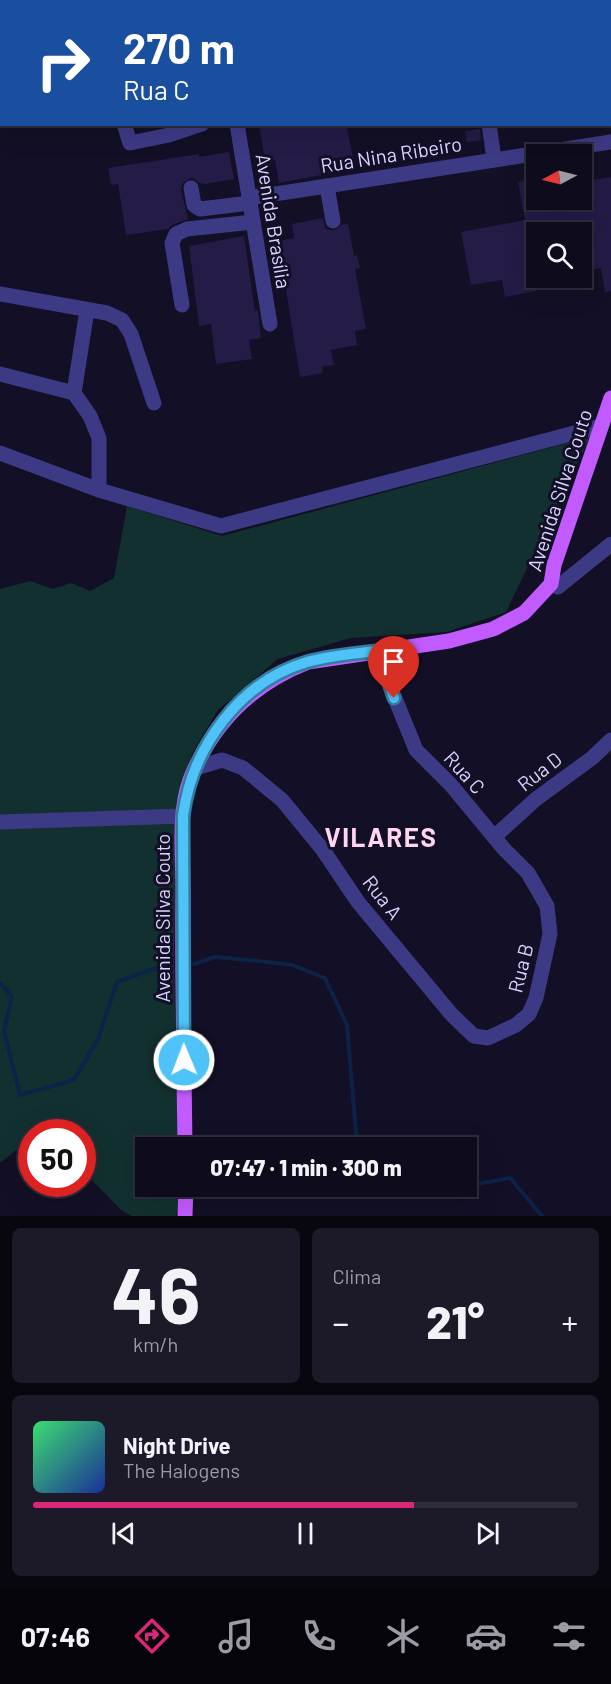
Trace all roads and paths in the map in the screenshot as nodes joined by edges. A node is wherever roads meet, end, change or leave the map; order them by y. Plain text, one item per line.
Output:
1 (125, 126) edge
2 (196, 126) edge
3 (208, 126) edge
4 (237, 126) edge
5 (489, 126) edge
6 (611, 142) edge
7 (144, 146) dead end
8 (494, 159) junction
9 (327, 186) junction
10 (191, 188) dead end
11 (250, 201) junction
12 (333, 221) dead end
13 (253, 222) junction
14 (0, 294) edge
15 (182, 304) dead end
16 (87, 310) junction
17 (270, 324) dead end
18 (0, 374) edge
19 (74, 393) junction
20 (611, 398) edge
21 (154, 404) dead end
22 (601, 426) junction
23 (0, 453) edge
24 (99, 490) junction
25 (611, 544) edge
26 (551, 584) junction
27 (385, 650) junction
28 (611, 740) edge
29 (196, 768) junction
30 (183, 816) junction
31 (0, 822) edge
32 (494, 837) junction
33 (547, 906) joint
34 (474, 1036) joint
35 (186, 1137) edge
36 (186, 1197) edge
37 (185, 1216) edge

1 - 2 street
3 - 7 street
4 - 11 street, Avenida Brasília
5 - 8 street
6 - 8 street, Rua Nina Ribeiro
8 - 9 street, Rua Nina Ribeiro
9 - 11 street, Rua Nina Ribeiro
9 - 12 street
10 - 11 street, Rua Nina Ribeiro
11 - 13 street, Avenida Brasília
13 - 15 street
13 - 17 street, Avenida Brasília
14 - 16 street
16 - 19 street
16 - 21 street
18 - 19 street
19 - 24 street
20 - 22 main road, Avenida Silva Couto
22 - 24 street
22 - 26 main road, Avenida Silva Couto
23 - 24 street
25 - 26 street
26 - 27 main road, Avenida Silva Couto
27 - 29 main road, Avenida Silva Couto
27 - 32 street, Rua C
28 - 32 street, Rua D
29 - 30 main road, Avenida Silva Couto
29 - 34 street, Rua A
30 - 31 street
30 - 35 main road, Avenida Silva Couto
32 - 33 street, Rua C
33 - 34 street, Rua B
36 - 37 main road

